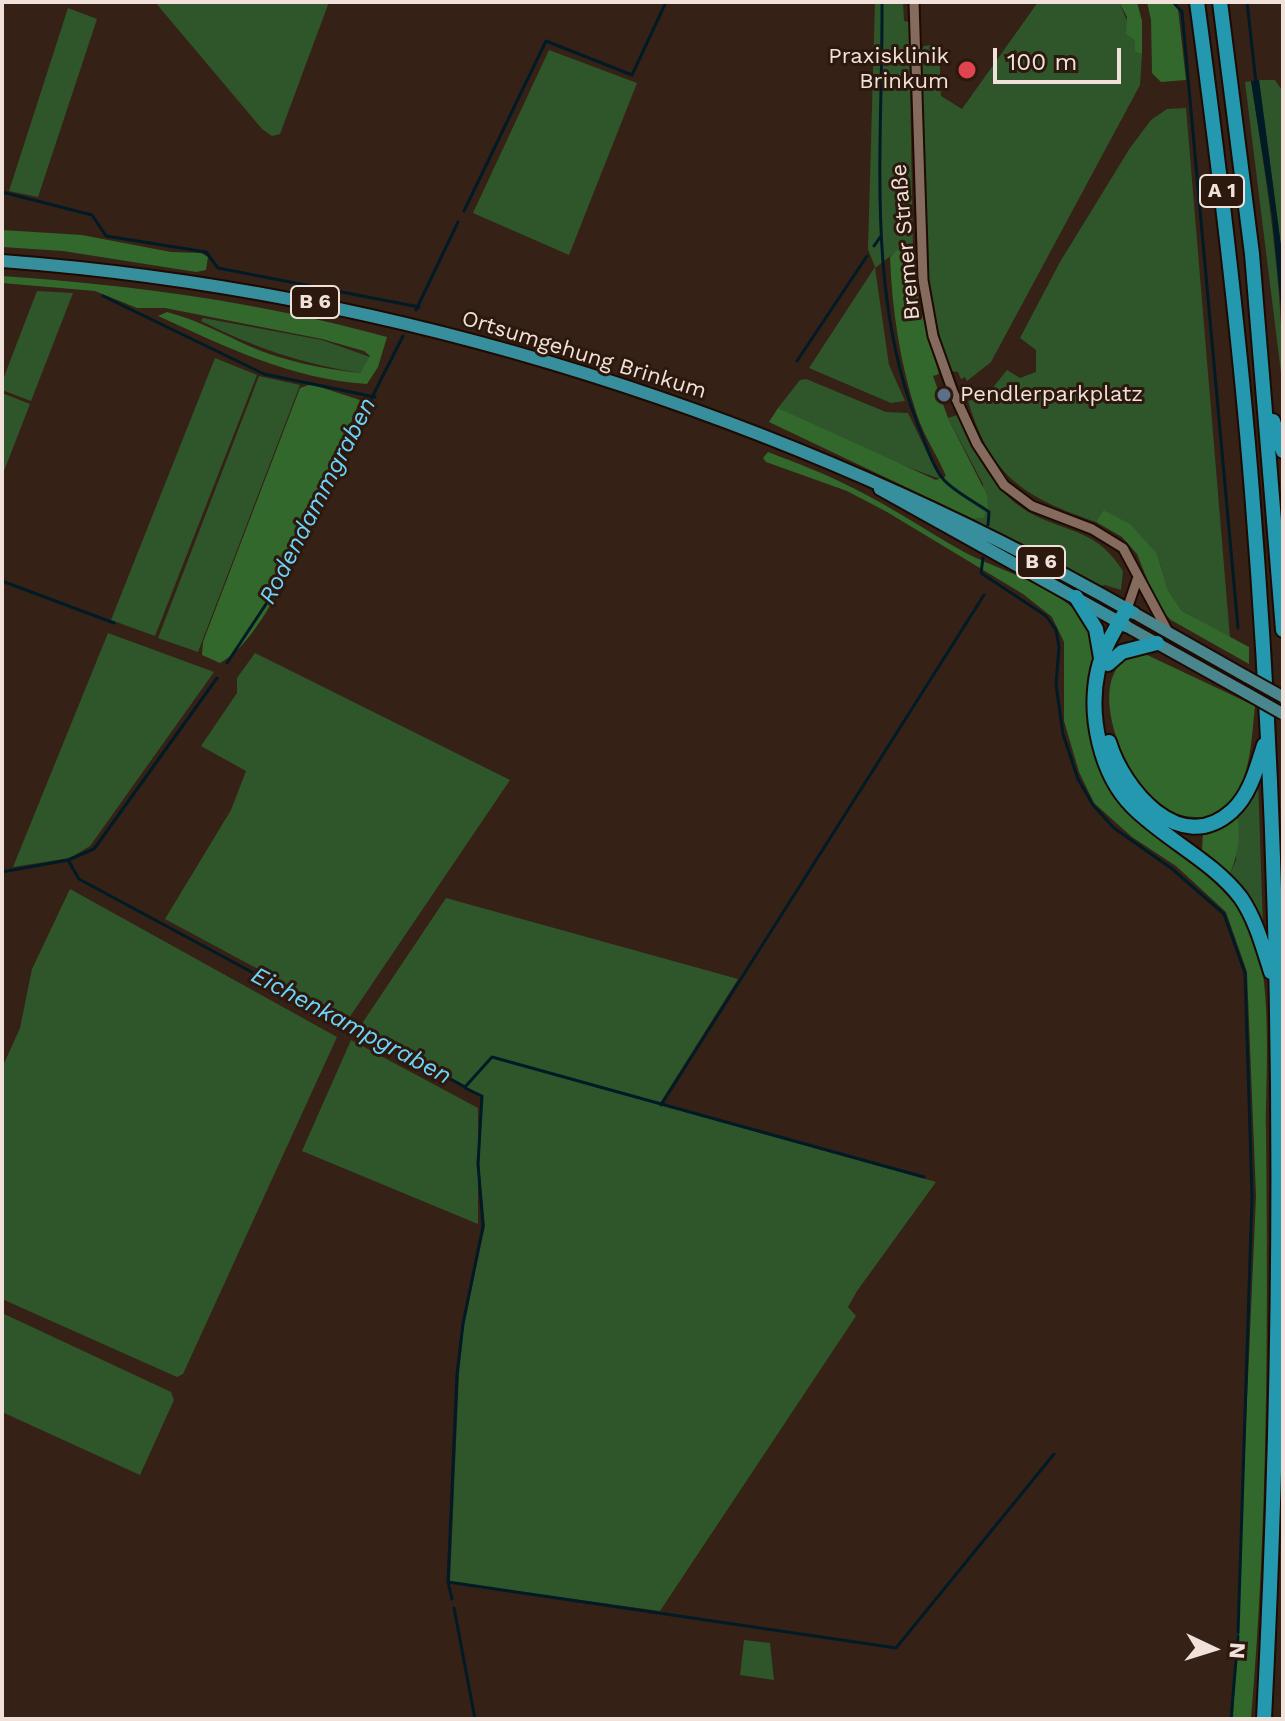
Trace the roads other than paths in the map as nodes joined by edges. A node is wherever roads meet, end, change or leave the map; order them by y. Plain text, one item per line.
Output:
1 (914, 2) edge
2 (1197, 2) edge
3 (1220, 2) edge
4 (2, 261) edge
5 (1266, 401) junction
6 (1283, 451) edge
7 (860, 477) junction
8 (1140, 581) junction
9 (1076, 597) junction
10 (1127, 617) junction
11 (1283, 630) edge
12 (1169, 632) junction
13 (1157, 643) junction
14 (1105, 661) junction
15 (1283, 697) edge
16 (1283, 714) edge
17 (1268, 734) junction
18 (1277, 989) junction
19 (1264, 1719) edge

1 - 8 street, Bremer Straße
2 - 17 highway, A 1
3 - 5 highway, A 1
4 - 7 highway, Ortsumgehung Brinkum / B 6
5 - 6 highway
5 - 11 highway, A 1
7 - 9 highway, Ortsumgehung Brinkum / B 6
7 - 10 highway, Ortsumgehung Brinkum / B 6
8 - 10 street
8 - 12 street, Bremer Straße
9 - 10 highway, Ortsumgehung Brinkum / B 6
9 - 14 highway
10 - 12 main road, B 6
10 - 13 main road, B 6
10 - 14 highway
12 - 15 main road, B 6, bridge
13 - 14 highway
13 - 16 main road, B 6, bridge
14 - 17 highway
14 - 18 highway
17 - 18 highway, A 1
18 - 19 highway, A 1

